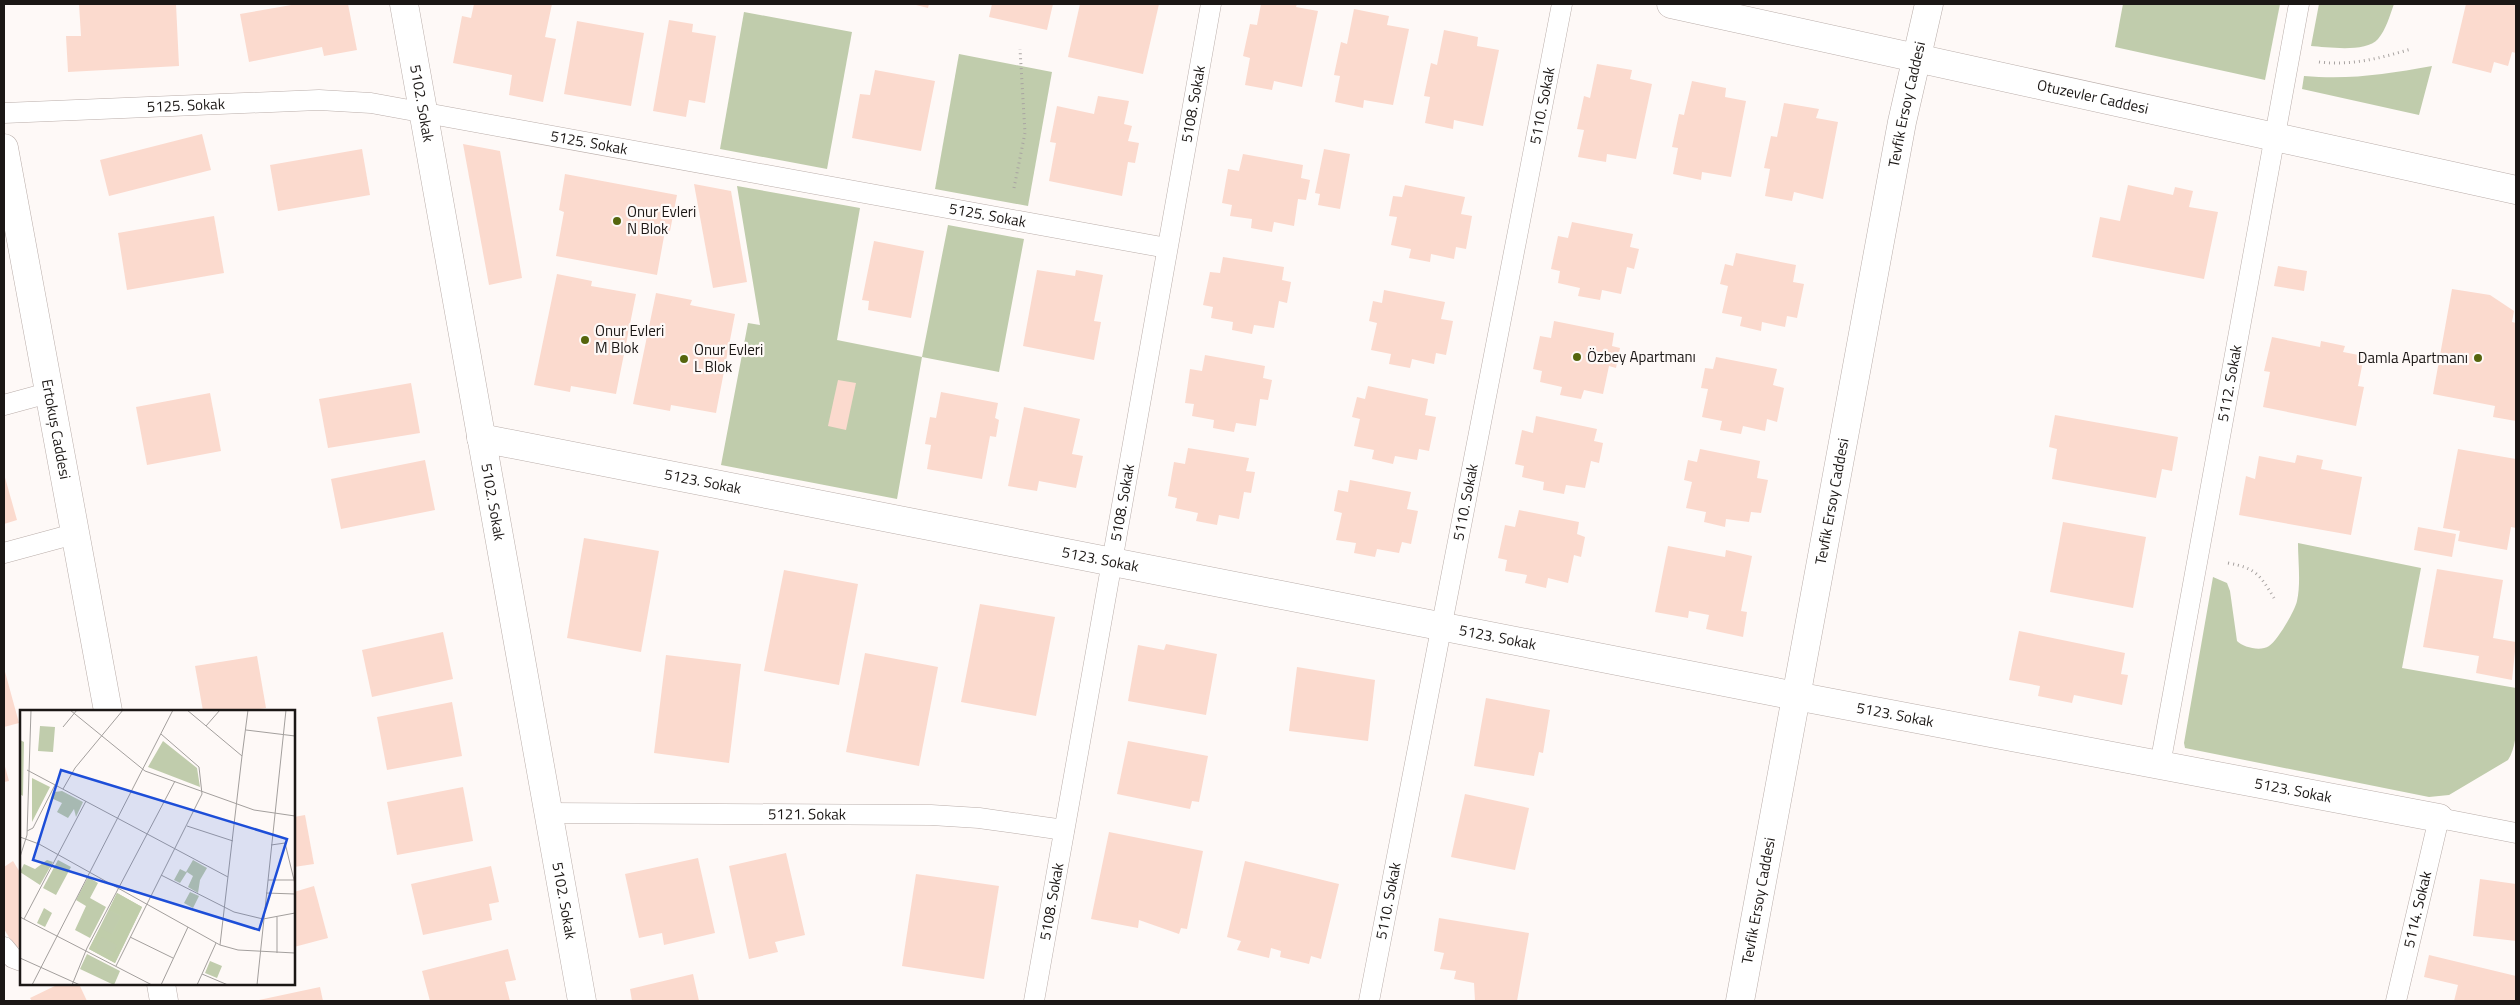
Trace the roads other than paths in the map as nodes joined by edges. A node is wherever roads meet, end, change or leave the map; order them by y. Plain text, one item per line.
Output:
1 (404, 4) edge
2 (1211, 4) edge
3 (1562, 4) edge
4 (1671, 4) edge
5 (1929, 4) edge
6 (2299, 4) edge
7 (1917, 58) junction
8 (423, 112) junction
9 (4, 113) edge
10 (2274, 135) junction
11 (4, 148) edge
12 (2516, 190) edge
13 (1167, 248) junction
14 (48, 393) junction
15 (4, 405) edge
16 (481, 438) junction
17 (74, 534) junction
18 (4, 553) edge
19 (1111, 560) junction
20 (1442, 626) junction
21 (1796, 696) junction
22 (108, 710) edge
23 (2160, 765) junction
24 (548, 813) junction
25 (2439, 818) junction
26 (1064, 830) junction
27 (2516, 833) edge
28 (4, 947) edge
29 (20, 961) edge
30 (161, 985) edge
31 (164, 1001) edge
32 (582, 1001) edge
33 (1034, 1001) edge
34 (1369, 1001) edge
35 (1740, 1001) edge
36 (2396, 1001) edge

1 - 8 street, 5102. Sokak
2 - 13 lane, 5108. Sokak
3 - 20 lane, 5110. Sokak
4 - 7 street, Otuzevler Caddesi
5 - 7 street, Tevfik Ersoy Caddesi
6 - 10 lane, 5112. Sokak
7 - 10 street, Otuzevler Caddesi
7 - 21 street, Tevfik Ersoy Caddesi
8 - 9 lane, 5125. Sokak
8 - 13 lane, 5125. Sokak
8 - 16 street, 5102. Sokak
10 - 12 street, Otuzevler Caddesi
10 - 23 lane, 5112. Sokak
11 - 14 street, Ertokuş Caddesi
13 - 19 lane, 5108. Sokak
14 - 15 lane
14 - 17 street, Ertokuş Caddesi
16 - 19 street, 5123. Sokak
16 - 24 street, 5102. Sokak
17 - 18 lane
17 - 22 street, Ertokuş Caddesi
19 - 20 street, 5123. Sokak
19 - 26 lane, 5108. Sokak
20 - 21 street, 5123. Sokak
20 - 34 lane, 5110. Sokak
21 - 23 street, 5123. Sokak
21 - 35 street, Tevfik Ersoy Caddesi
23 - 25 street, 5123. Sokak
24 - 26 lane, 5121. Sokak
24 - 32 street, 5102. Sokak
25 - 27 lane, 5123. Sokak
25 - 36 lane, 5114. Sokak
26 - 33 lane, 5108. Sokak
28 - 29 lane
30 - 31 street

